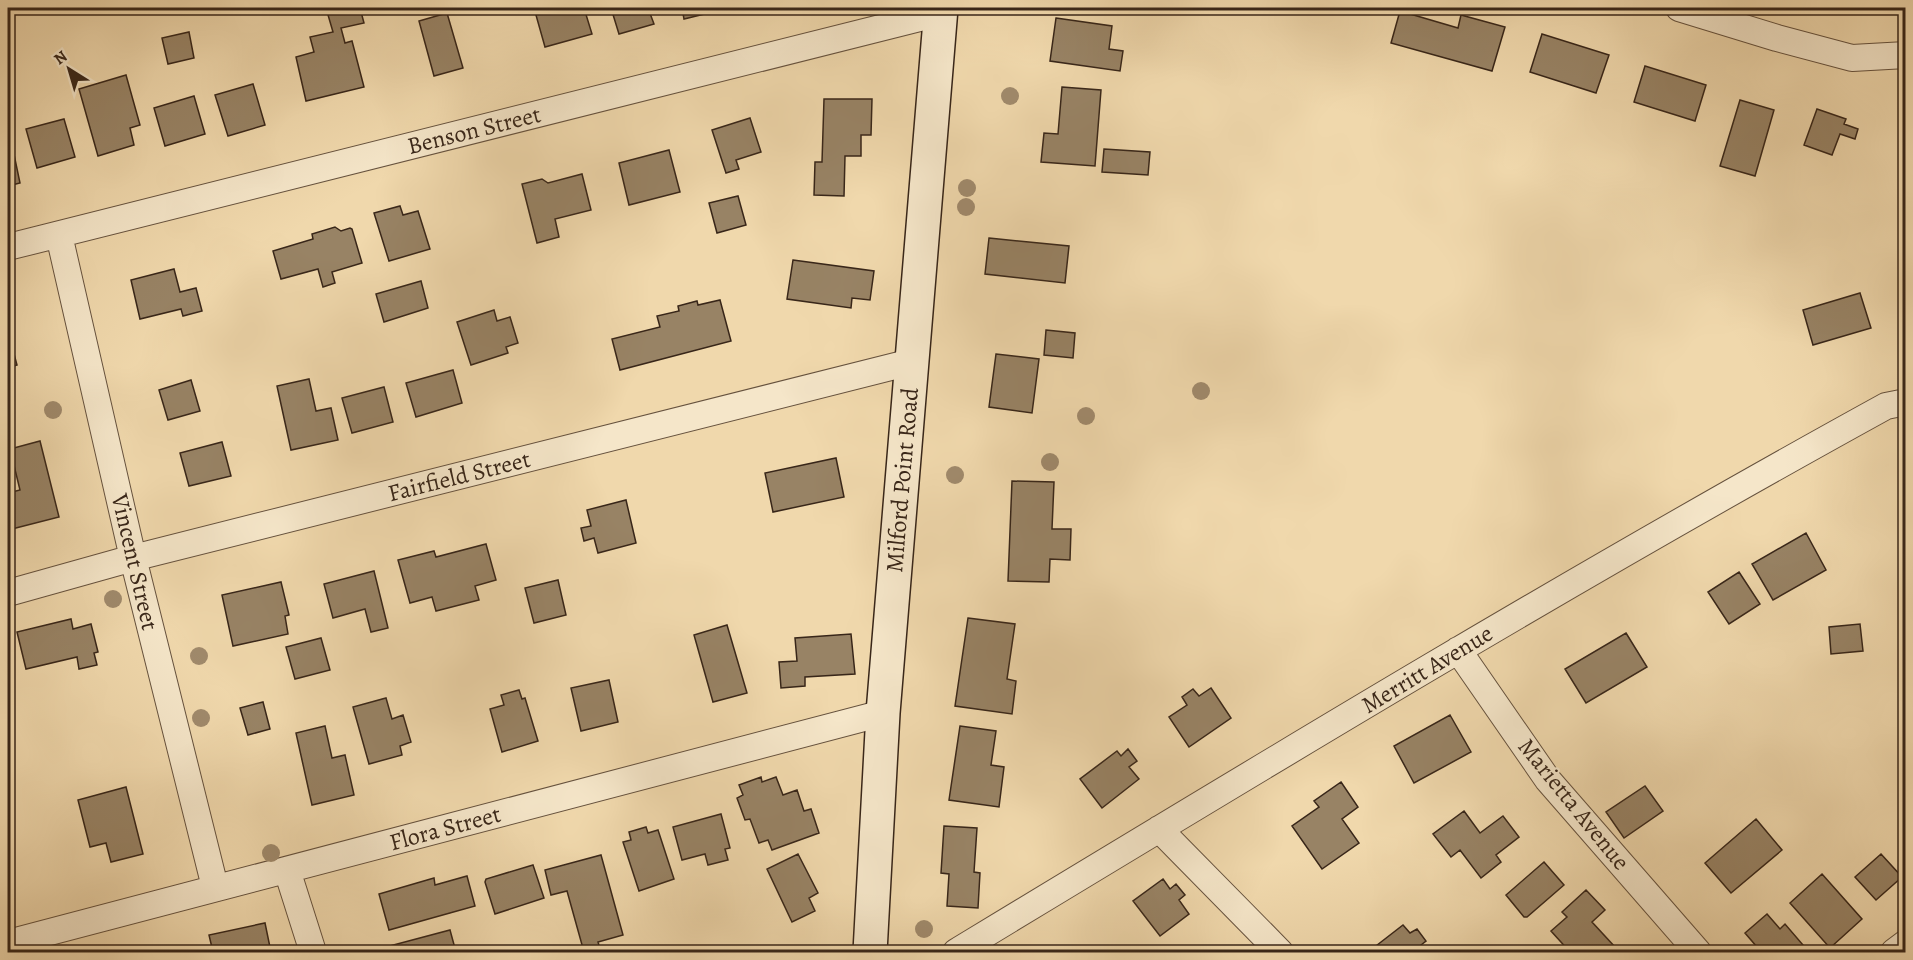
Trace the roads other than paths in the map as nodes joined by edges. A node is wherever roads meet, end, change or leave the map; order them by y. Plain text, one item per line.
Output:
1 (1679, 8) edge
2 (941, 10) edge
3 (1905, 56) edge
4 (59, 235) junction
5 (8, 248) edge
6 (911, 362) junction
7 (1905, 402) edge
8 (133, 558) junction
9 (8, 593) edge
10 (1458, 650) junction
11 (883, 713) junction
12 (1159, 829) junction
13 (287, 870) junction
14 (215, 888) junction
15 (8, 943) edge
16 (1905, 943) edge
17 (313, 952) edge
18 (870, 952) edge
19 (956, 952) edge
20 (1280, 952) edge
21 (1698, 952) edge
22 (1894, 952) edge

1 - 3 street
2 - 4 street, Benson Street
2 - 6 main road, Milford Point Road
4 - 5 street, Benson Street
4 - 8 street, Vincent Street
6 - 8 street, Fairfield Street
6 - 11 main road, Milford Point Road
7 - 10 street, Merritt Avenue
8 - 9 street, Fairfield Street
8 - 14 street, Vincent Street
10 - 12 street, Merritt Avenue
10 - 21 street, Marietta Avenue
11 - 13 street, Flora Street
11 - 18 main road, Milford Point Road
12 - 19 street, Merritt Avenue
12 - 20 street
13 - 14 street, Flora Street
13 - 17 street
14 - 15 street, Flora Street
16 - 22 street

